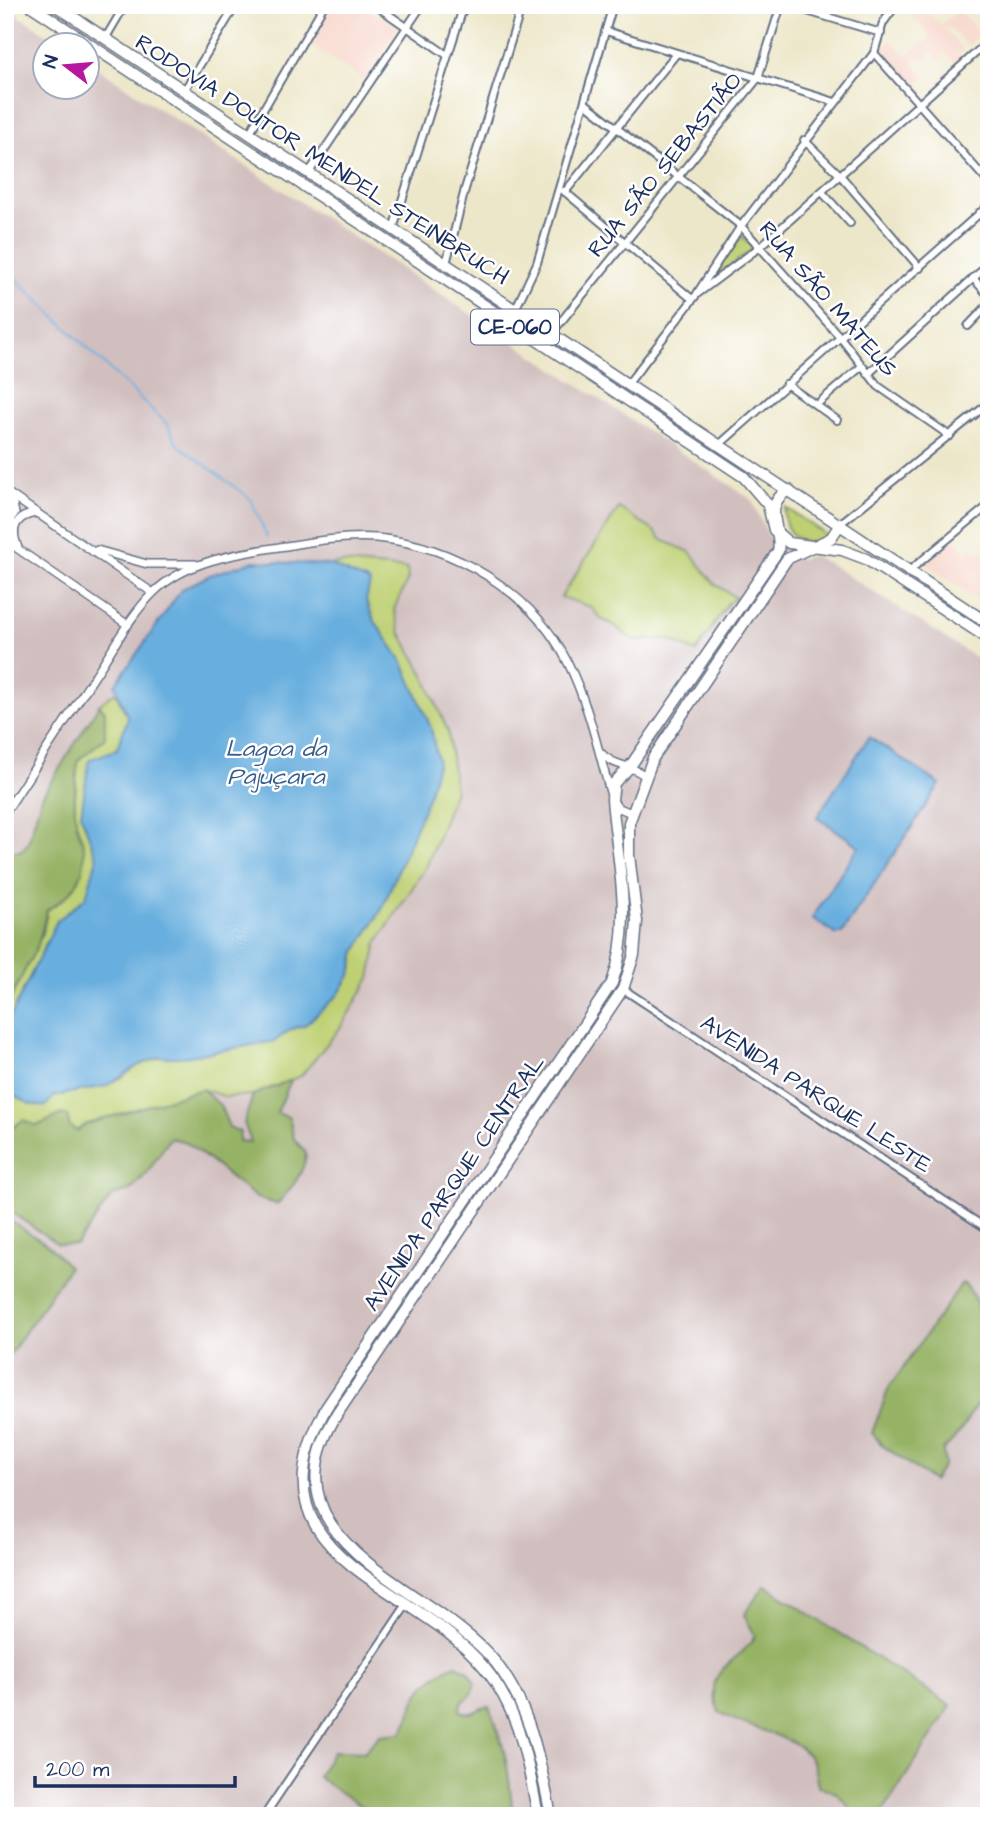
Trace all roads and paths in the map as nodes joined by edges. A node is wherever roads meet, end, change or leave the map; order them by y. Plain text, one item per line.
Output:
1 (30, 5) edge
2 (55, 5) edge
3 (125, 5) edge
4 (236, 5) edge
5 (324, 5) edge
6 (375, 5) edge
7 (422, 5) edge
8 (464, 5) edge
9 (522, 5) edge
10 (613, 5) edge
11 (780, 5) edge
12 (787, 5) edge
13 (896, 5) edge
14 (411, 27) junction
15 (606, 31) junction
16 (881, 33) junction
17 (105, 39) junction
18 (989, 41) edge
19 (874, 53) junction
20 (676, 54) junction
21 (447, 55) junction
22 (758, 78) junction
23 (184, 91) junction
24 (835, 102) junction
25 (584, 103) junction
26 (918, 103) junction
27 (618, 127) junction
28 (249, 134) junction
29 (804, 140) junction
30 (308, 174) junction
31 (840, 176) junction
32 (677, 177) junction
33 (989, 183) edge
34 (562, 191) junction
35 (822, 192) junction
36 (989, 205) edge
37 (979, 213) junction
38 (850, 223) dead end
39 (989, 224) edge
40 (741, 226) junction
41 (393, 231) junction
42 (624, 240) junction
43 (761, 246) junction
44 (446, 264) junction
45 (989, 264) edge
46 (920, 268) junction
47 (973, 278) junction
48 (695, 296) junction
49 (989, 296) edge
50 (989, 304) edge
51 (515, 310) junction
52 (968, 326) dead end
53 (551, 334) junction
54 (840, 337) junction
55 (862, 366) junction
56 (868, 374) junction
57 (786, 384) junction
58 (627, 385) junction
59 (989, 403) edge
60 (816, 405) junction
61 (837, 420) dead end
62 (950, 436) junction
63 (719, 445) junction
64 (789, 490) junction
65 (7, 492) edge
66 (989, 505) edge
67 (38, 513) junction
68 (841, 523) junction
69 (5, 525) edge
70 (774, 530) junction
71 (5, 540) edge
72 (88, 547) junction
73 (809, 547) junction
74 (18, 548) junction
75 (206, 562) junction
76 (909, 571) junction
77 (153, 593) junction
78 (989, 610) edge
79 (978, 617) junction
80 (989, 624) edge
81 (128, 625) junction
82 (989, 639) edge
83 (597, 749) junction
84 (629, 768) junction
85 (645, 776) junction
86 (612, 799) junction
87 (5, 813) edge
88 (631, 813) junction
89 (623, 989) junction
90 (989, 1230) edge
91 (407, 1604) junction
92 (264, 1816) edge
93 (538, 1816) edge
94 (551, 1816) edge

1 - 70 main road, RODOVIA DOUTOR MENDEL STEINBRUCH / CE-060
2 - 17 main road, RODOVIA DOUTOR MENDEL STEINBRUCH / CE-060
3 - 17 street
4 - 23 street
5 - 28 street
6 - 14 street
7 - 14 street
8 - 21 street
9 - 44 street
10 - 15 street
11 - 22 street, RUA SÃO SEBASTIÃO
12 - 16 street
13 - 16 street
14 - 21 street
14 - 30 street
15 - 20 street
15 - 25 street
16 - 19 street
17 - 23 main road, RODOVIA DOUTOR MENDEL STEINBRUCH / CE-060
18 - 26 street
19 - 24 street
19 - 26 street
20 - 22 street
20 - 27 street
21 - 41 street
22 - 24 street
22 - 32 street, RUA SÃO SEBASTIÃO
23 - 28 main road, RODOVIA DOUTOR MENDEL STEINBRUCH / CE-060
24 - 29 street
25 - 27 street, RUA SÃO MATEUS
25 - 34 street
26 - 31 street
26 - 33 street
27 - 32 street, RUA SÃO MATEUS
27 - 34 street
28 - 30 main road, RODOVIA DOUTOR MENDEL STEINBRUCH / CE-060
29 - 31 street
29 - 40 street
30 - 41 main road, RODOVIA DOUTOR MENDEL STEINBRUCH / CE-060
31 - 35 street
31 - 46 street
32 - 40 street, RUA SÃO MATEUS
32 - 42 street, RUA SÃO SEBASTIÃO
34 - 42 street
34 - 51 street
35 - 38 street
35 - 43 street
36 - 37 street
37 - 39 street
37 - 46 street
40 - 43 street, RUA SÃO MATEUS
40 - 48 street
41 - 44 main road, RODOVIA DOUTOR MENDEL STEINBRUCH / CE-060
42 - 48 street
42 - 53 street, RUA SÃO SEBASTIÃO
43 - 48 street
43 - 54 street, RUA SÃO MATEUS
44 - 51 main road, RODOVIA DOUTOR MENDEL STEINBRUCH / CE-060
45 - 47 street
46 - 54 street
47 - 49 street
47 - 56 street
48 - 58 street
50 - 52 street
51 - 53 main road, RODOVIA DOUTOR MENDEL STEINBRUCH / CE-060
53 - 58 main road, RODOVIA DOUTOR MENDEL STEINBRUCH / CE-060
54 - 55 street, RUA SÃO MATEUS
54 - 57 street
55 - 56 street, RUA SÃO MATEUS
55 - 60 street
56 - 62 street, RUA SÃO MATEUS
57 - 60 street
57 - 63 street
58 - 63 main road, RODOVIA DOUTOR MENDEL STEINBRUCH / CE-060
59 - 62 street
60 - 61 street
62 - 68 street
63 - 64 main road, RODOVIA DOUTOR MENDEL STEINBRUCH / CE-060
64 - 68 main road, RODOVIA DOUTOR MENDEL STEINBRUCH / CE-060
64 - 70 main road
65 - 67 street
65 - 69 street
66 - 76 street
67 - 72 street
67 - 74 street
68 - 73 main road, AVENIDA PARQUE CENTRAL
68 - 76 main road, RODOVIA DOUTOR MENDEL STEINBRUCH / CE-060
70 - 73 main road
70 - 84 main road
71 - 74 street
72 - 75 street
72 - 77 street
73 - 82 main road
73 - 85 main road, AVENIDA PARQUE CENTRAL
74 - 81 street
75 - 77 street
75 - 83 street
76 - 79 main road, RODOVIA DOUTOR MENDEL STEINBRUCH / CE-060
77 - 81 street
78 - 79 street
79 - 80 main road, RODOVIA DOUTOR MENDEL STEINBRUCH / CE-060
81 - 87 street
83 - 84 street
83 - 86 street
84 - 85 street
84 - 86 main road
85 - 88 main road, AVENIDA PARQUE CENTRAL
86 - 88 street
86 - 91 main road, AVENIDA PARQUE CENTRAL
88 - 89 main road, AVENIDA PARQUE CENTRAL
89 - 90 street, AVENIDA PARQUE LESTE
89 - 94 main road, AVENIDA PARQUE CENTRAL
91 - 92 street
91 - 93 main road, AVENIDA PARQUE CENTRAL

